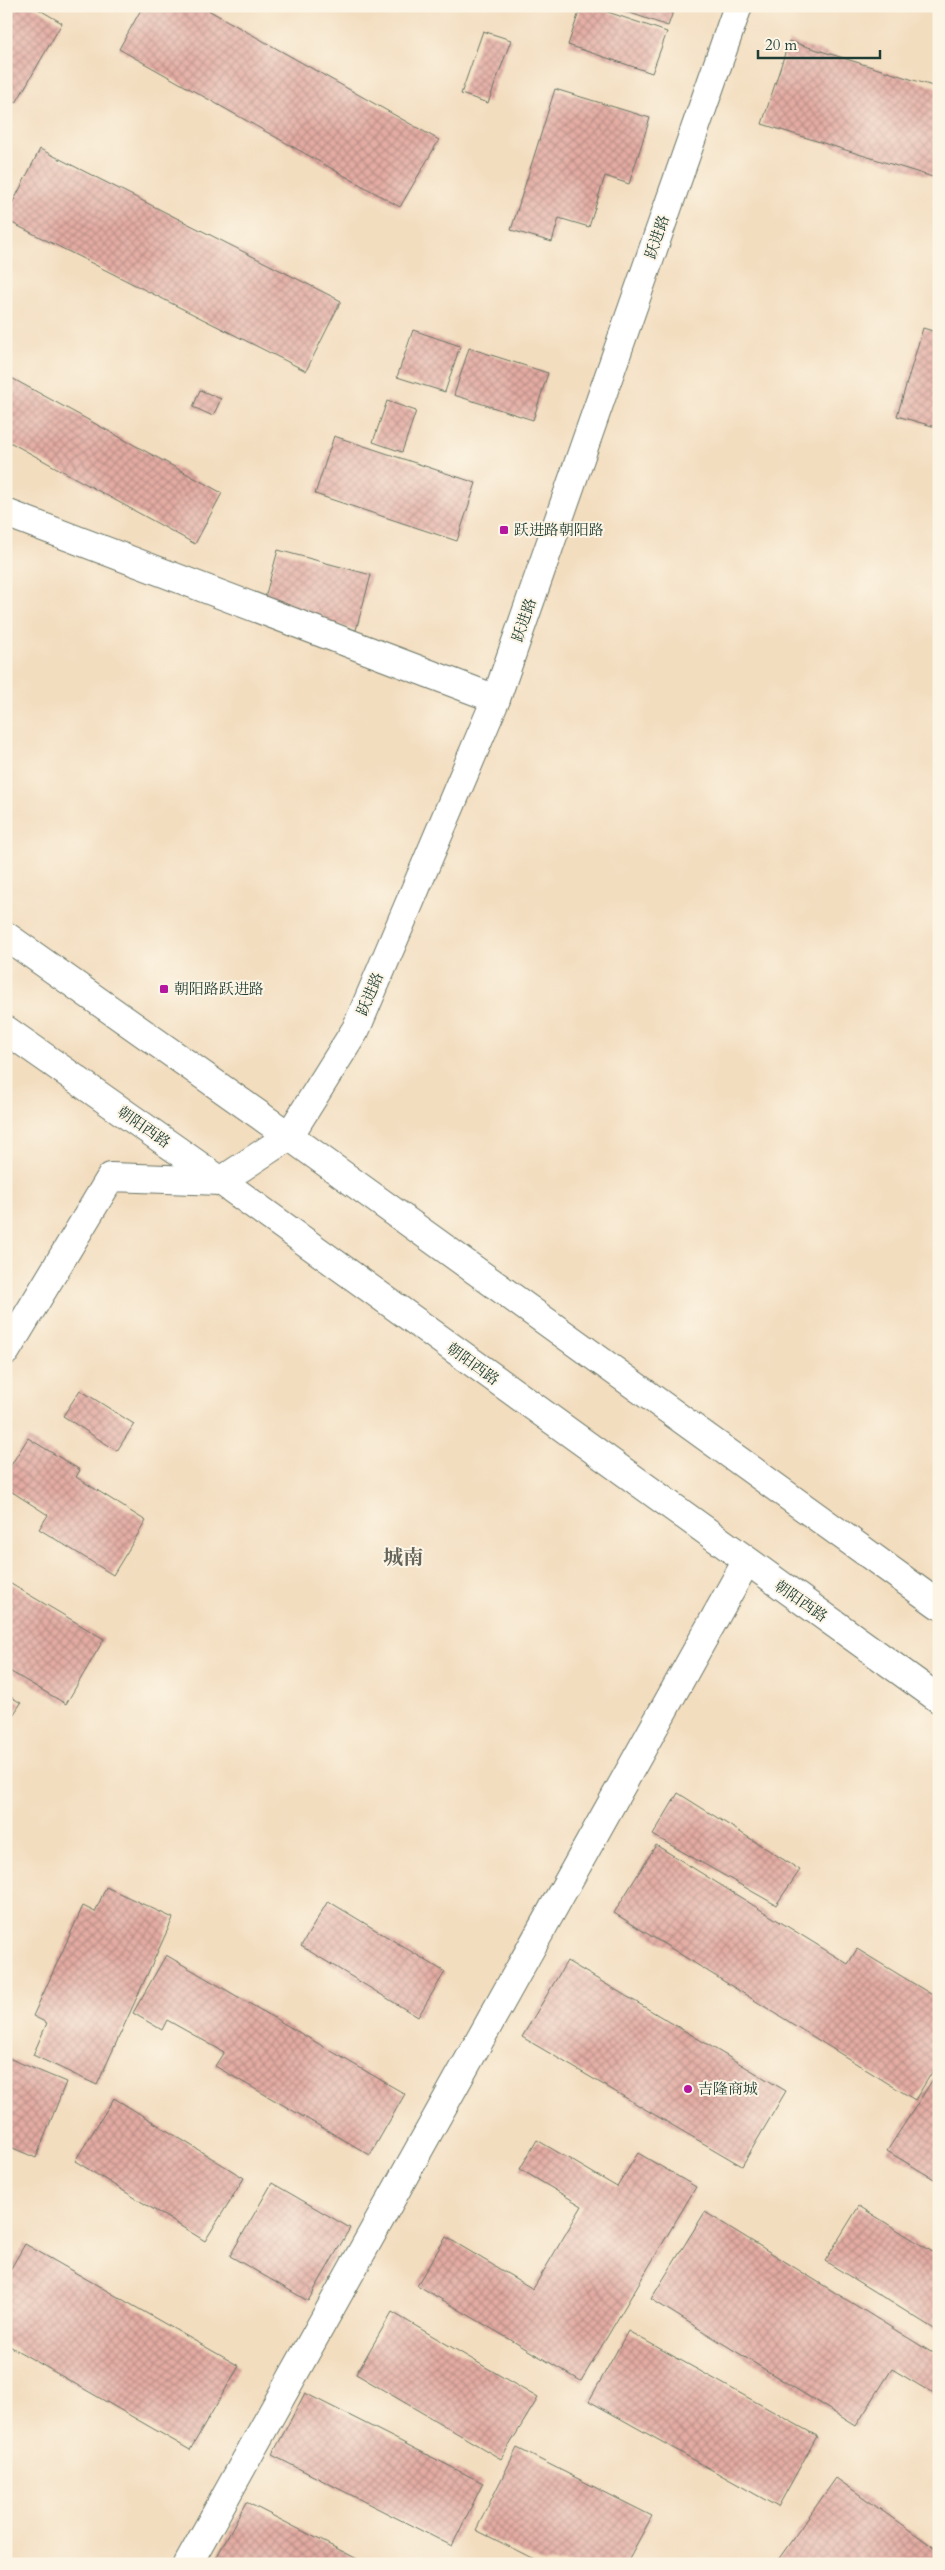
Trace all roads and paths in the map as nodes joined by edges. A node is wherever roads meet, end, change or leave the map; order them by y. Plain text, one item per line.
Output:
1 (738, 6) edge
2 (6, 513) edge
3 (496, 699) junction
4 (6, 936) edge
5 (6, 1030) edge
6 (289, 1136) junction
7 (221, 1181) junction
8 (6, 1351) edge
9 (746, 1562) junction
10 (939, 1605) edge
11 (939, 1699) edge
12 (188, 2564) edge

1 - 3 street, 跃进路
2 - 3 street
3 - 6 street, 跃进路
4 - 6 street
5 - 7 street, 朝阳西路
6 - 7 street, 跃进路
6 - 10 street
7 - 8 street
7 - 9 street, 朝阳西路
9 - 11 street, 朝阳西路
9 - 12 street

